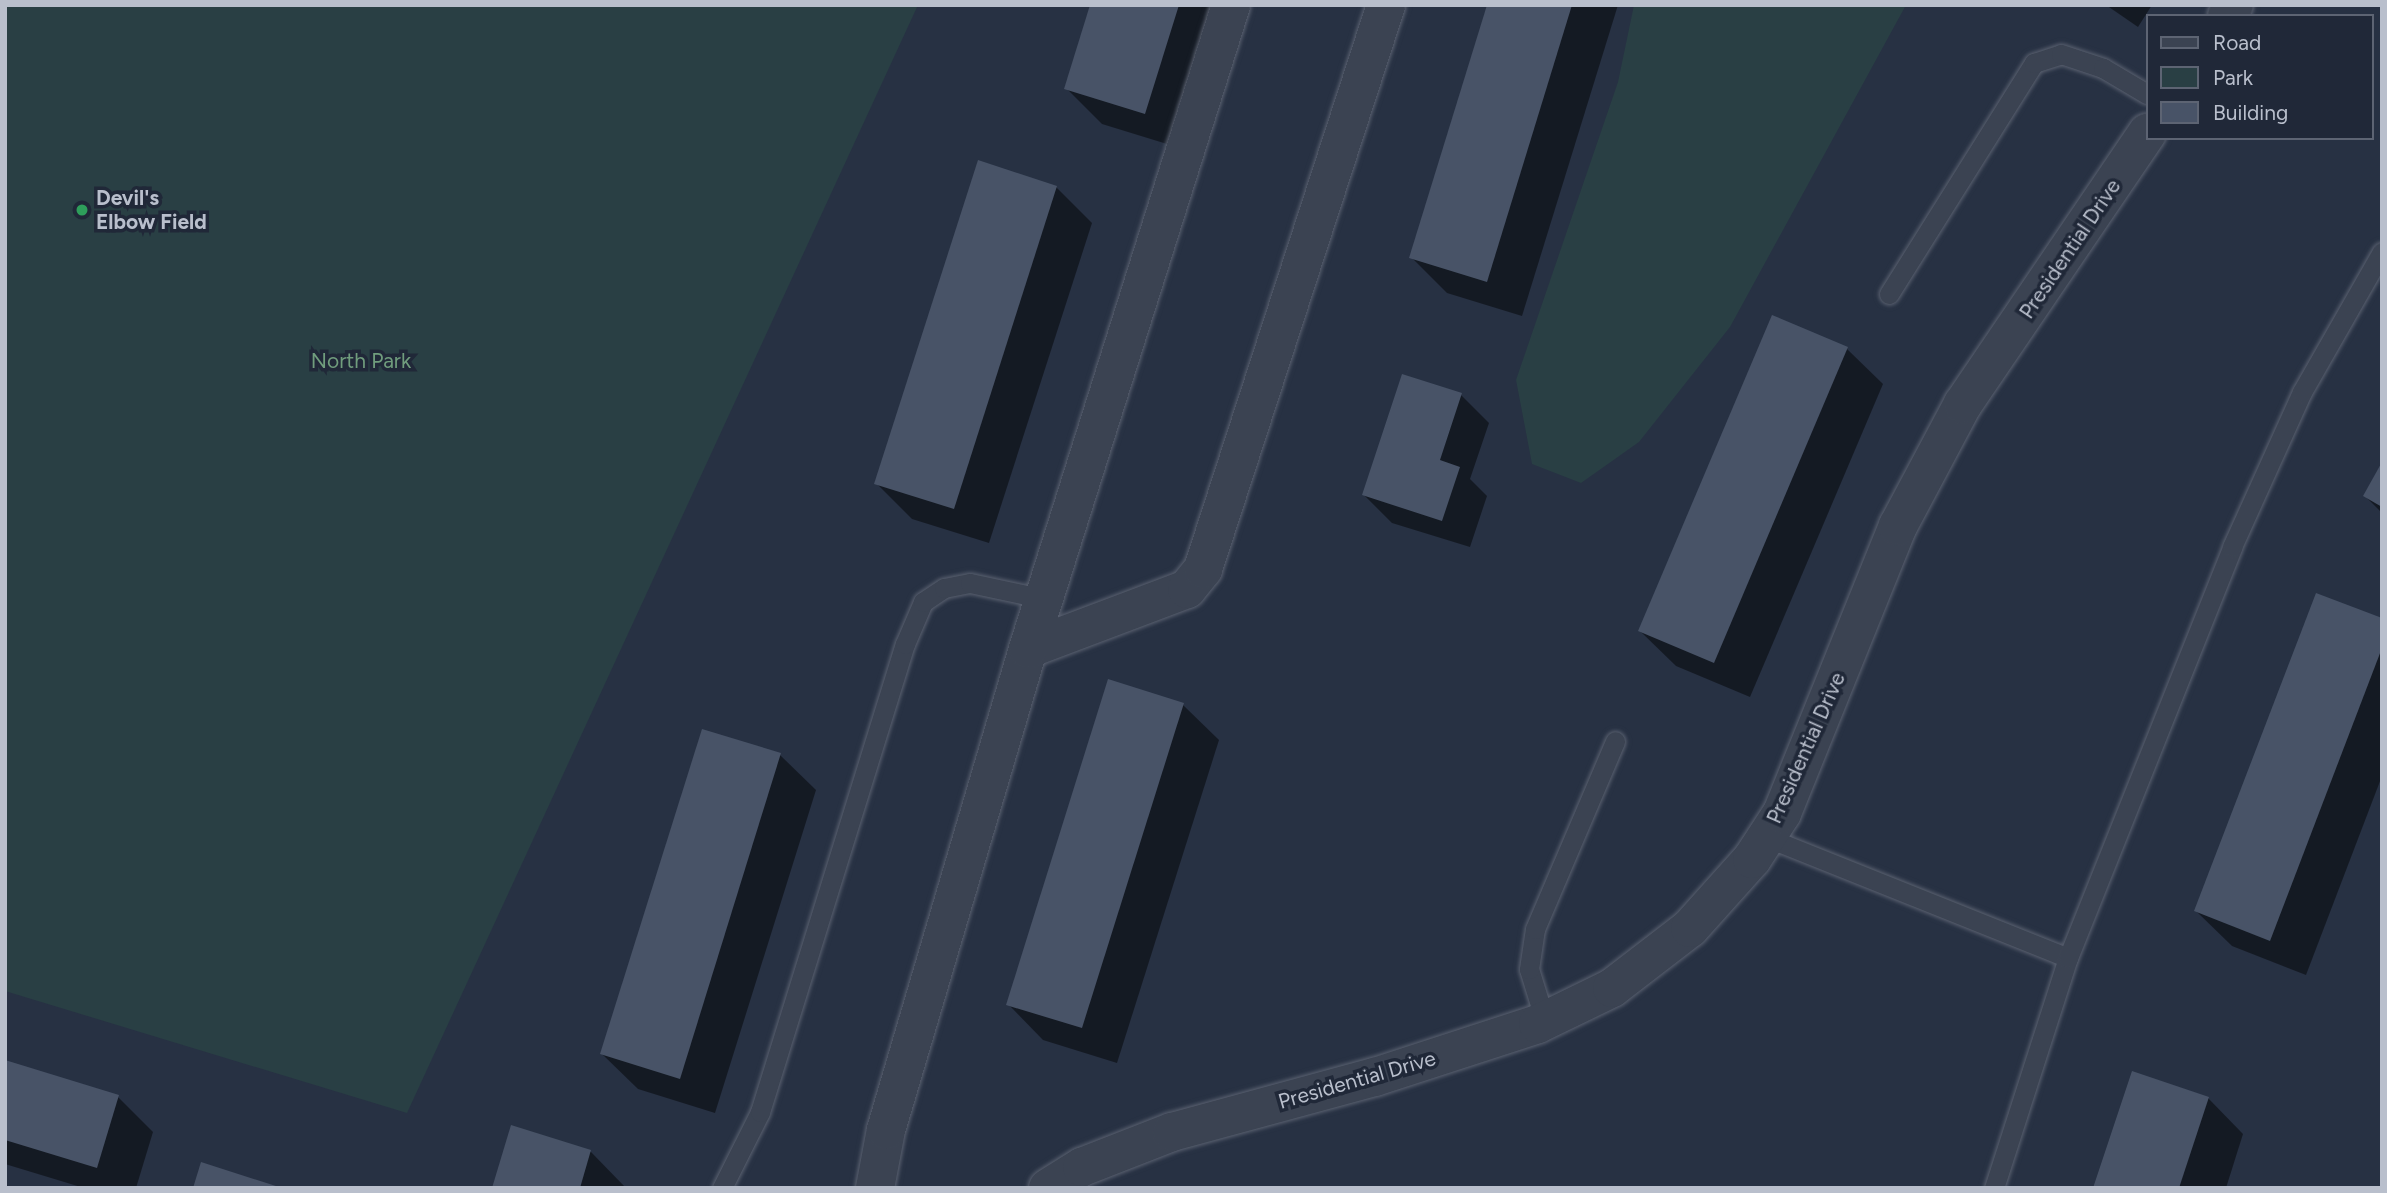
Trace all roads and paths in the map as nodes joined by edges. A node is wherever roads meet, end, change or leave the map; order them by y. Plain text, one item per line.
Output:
1 (1231, 5) edge
2 (1386, 5) edge
3 (2146, 93) edge
4 (2146, 134) edge
5 (2382, 252) edge
6 (1889, 295) dead end
7 (1045, 599) junction
8 (1028, 649) junction
9 (1615, 741) dead end
10 (1766, 837) junction
11 (2068, 958) junction
12 (1545, 1021) junction
13 (722, 1188) edge
14 (875, 1188) edge
15 (1048, 1188) edge
16 (1994, 1188) edge

1 - 7 street
2 - 8 street
3 - 6 lane
4 - 10 street, Presidential Drive
5 - 11 lane
7 - 8 street
7 - 13 lane
8 - 14 street
9 - 12 lane
10 - 11 lane
10 - 12 street, Presidential Drive
11 - 16 lane
12 - 15 street, Presidential Drive

